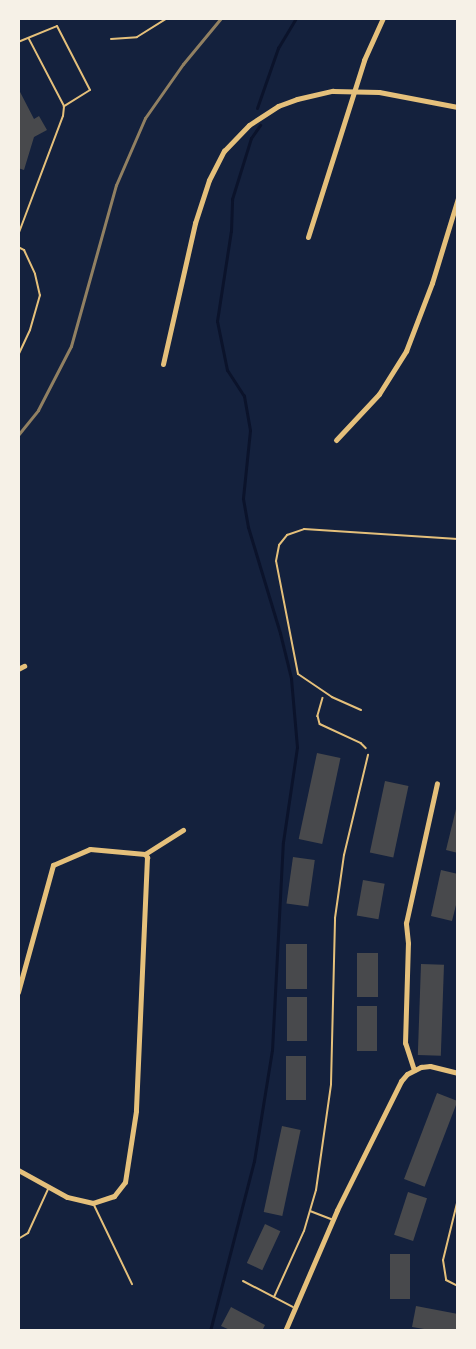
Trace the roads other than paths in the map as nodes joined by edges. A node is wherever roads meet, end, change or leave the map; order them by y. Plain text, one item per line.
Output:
1 (168, 18) edge
2 (383, 18) edge
3 (29, 39) junction
4 (111, 39) dead end
5 (18, 42) edge
6 (355, 90) junction
7 (64, 106) junction
8 (458, 107) edge
9 (458, 198) edge
10 (20, 224) edge
11 (18, 235) edge
12 (308, 237) dead end
13 (18, 247) edge
14 (18, 356) edge
15 (163, 364) dead end
16 (336, 440) dead end
17 (458, 539) edge
18 (24, 666) dead end
19 (18, 669) edge
20 (361, 710) dead end
21 (368, 755) road end
22 (436, 783) dead end
23 (183, 830) dead end
24 (145, 854) junction
25 (18, 992) edge
26 (414, 1070) junction
27 (458, 1073) edge
28 (18, 1170) edge
29 (49, 1187) junction
30 (458, 1199) edge
31 (93, 1203) junction
32 (310, 1211) junction
33 (333, 1220) junction
34 (18, 1239) edge
35 (243, 1281) dead end
36 (132, 1284) dead end
37 (458, 1286) edge
38 (274, 1297) junction
39 (295, 1308) junction
40 (285, 1331) edge

1 - 4 lane
2 - 6 street
3 - 5 lane
3 - 7 lane
3 - 7 lane
6 - 8 street
6 - 12 street
6 - 15 street
7 - 10 lane
9 - 16 street
10 - 11 lane
13 - 14 lane
17 - 20 lane
18 - 19 street
21 - 32 lane
22 - 26 street
23 - 24 street
24 - 25 street
24 - 31 street
26 - 27 street
26 - 33 street
28 - 29 street
29 - 31 street
29 - 34 lane
30 - 37 lane
31 - 36 lane
32 - 33 lane
32 - 38 lane
33 - 39 street
35 - 38 lane
38 - 39 lane
39 - 40 street

